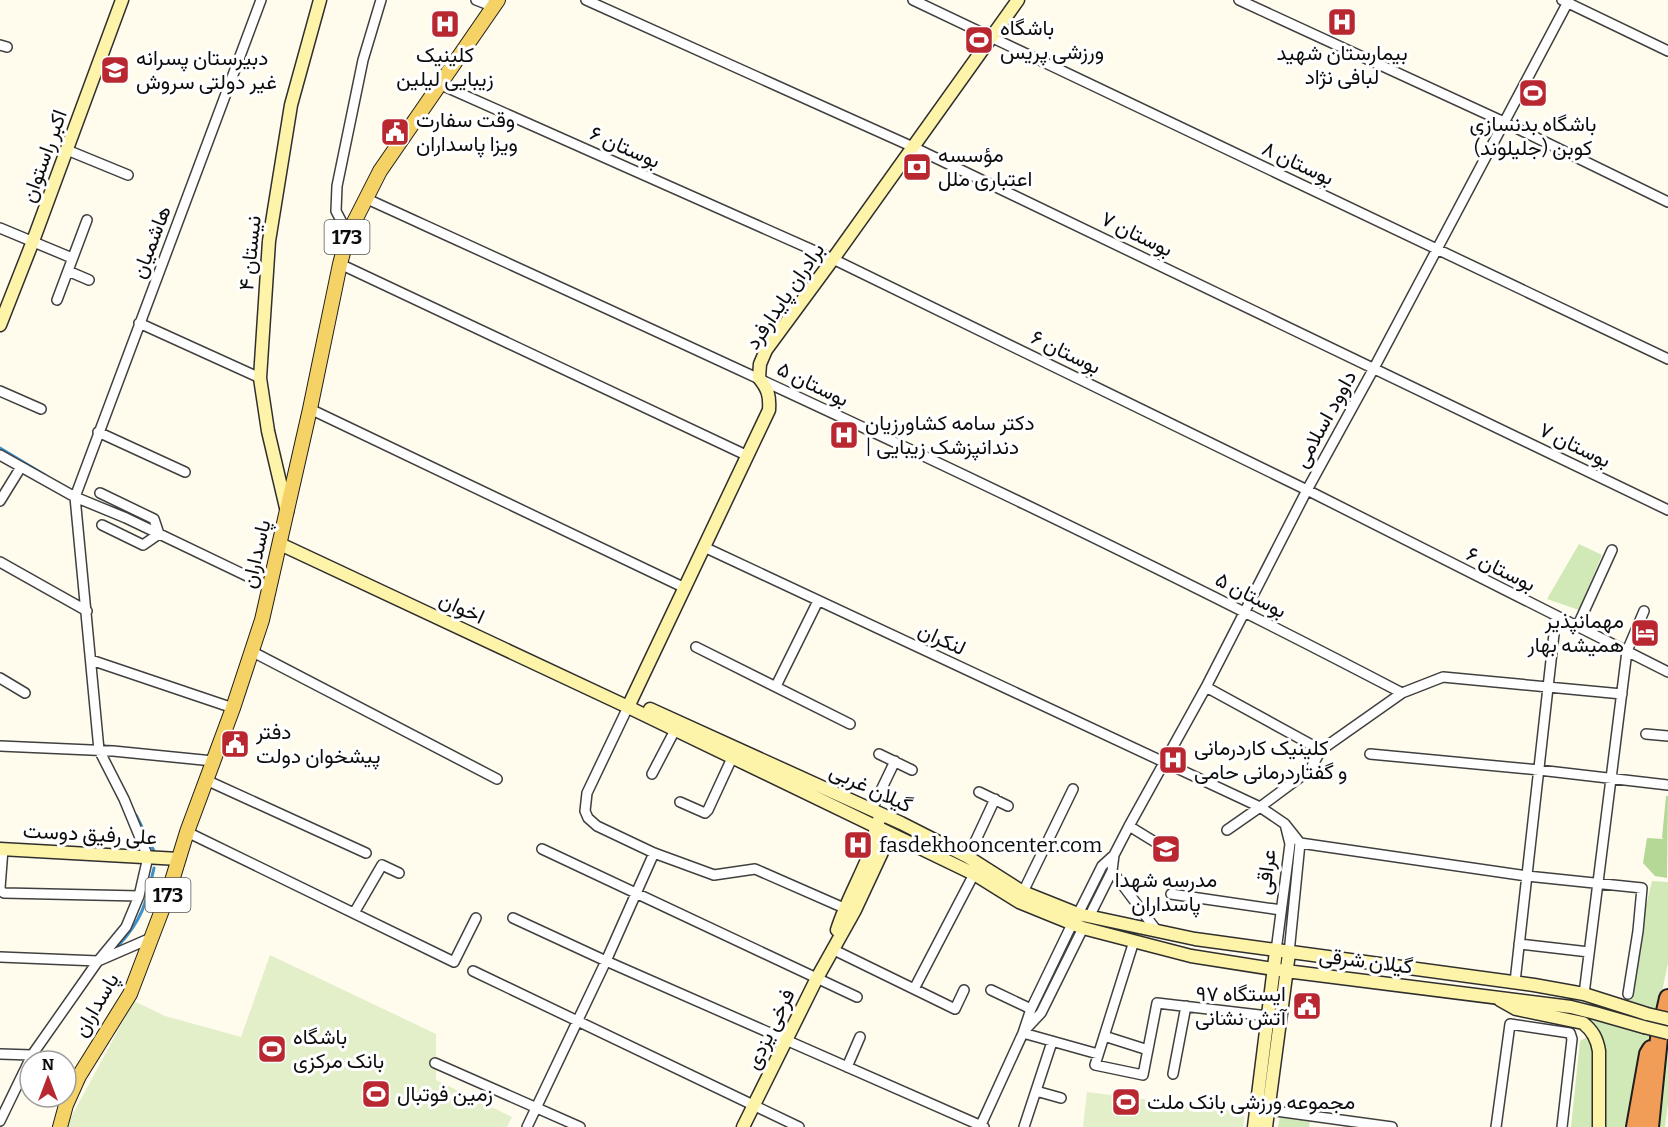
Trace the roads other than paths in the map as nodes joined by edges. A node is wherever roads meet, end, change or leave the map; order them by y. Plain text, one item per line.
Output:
1 (122, 0) edge
2 (261, 0) edge
3 (320, 0) edge
4 (381, 0) edge
5 (476, 0) edge
6 (586, 0) edge
7 (913, 0) edge
8 (1018, 0) edge
9 (1239, 0) edge
10 (1566, 1) edge
11 (496, 3) edge
12 (991, 37) junction
13 (1668, 51) edge
14 (439, 84) junction
15 (1504, 122) junction
16 (913, 147) junction
17 (67, 150) junction
18 (128, 175) dead end
19 (365, 198) junction
20 (1668, 202) edge
21 (87, 220) dead end
22 (0, 228) edge
23 (348, 234) junction
24 (33, 241) junction
25 (1437, 249) junction
26 (72, 258) junction
27 (833, 259) junction
28 (340, 264) junction
29 (68, 272) junction
30 (89, 280) dead end
31 (57, 300) dead end
32 (139, 324) junction
33 (0, 325) edge
34 (1668, 359) edge
35 (1374, 368) junction
36 (260, 378) junction
37 (759, 378) junction
38 (0, 392) edge
39 (41, 409) dead end
40 (310, 409) junction
41 (98, 432) junction
42 (0, 455) edge
43 (748, 456) junction
44 (21, 466) junction
45 (185, 472) dead end
46 (1307, 490) junction
47 (100, 493) dead end
48 (75, 497) junction
49 (0, 501) edge
50 (1668, 510) edge
51 (287, 512) junction
52 (102, 525) dead end
53 (159, 534) junction
54 (280, 544) junction
55 (704, 547) junction
56 (1612, 550) dead end
57 (0, 562) edge
58 (270, 587) junction
59 (685, 588) junction
60 (818, 601) junction
61 (87, 611) junction
62 (1245, 611) junction
63 (1644, 611) dead end
64 (1556, 616) junction
65 (1577, 627) junction
66 (696, 647) dead end
67 (251, 651) junction
68 (1627, 651) junction
69 (91, 660) junction
70 (1668, 672) edge
71 (0, 678) edge
72 (776, 686) junction
73 (1206, 687) junction
74 (1548, 687) junction
75 (25, 693) dead end
76 (1402, 693) junction
77 (1622, 694) junction
78 (630, 704) junction
79 (233, 708) junction
80 (850, 723) dead end
81 (675, 730) junction
82 (1646, 734) dead end
83 (1668, 736) edge
84 (0, 746) edge
85 (99, 750) junction
86 (1321, 750) junction
87 (879, 754) dead end
88 (1370, 754) dead end
89 (732, 758) junction
90 (895, 761) junction
91 (213, 762) junction
92 (1165, 762) junction
93 (912, 770) dead end
94 (1539, 770) junction
95 (652, 774) dead end
96 (497, 778) dead end
97 (206, 780) junction
98 (1611, 780) junction
99 (1668, 785) edge
100 (1072, 789) dead end
101 (979, 792) dead end
102 (995, 799) junction
103 (680, 802) dead end
104 (1008, 806) dead end
105 (1260, 807) junction
106 (877, 812) junction
107 (901, 823) junction
108 (1285, 824) junction
109 (1129, 826) junction
110 (876, 827) junction
111 (1227, 830) dead end
112 (187, 832) junction
113 (898, 838) junction
114 (1155, 842) dead end
115 (1300, 843) junction
116 (1, 849) edge
117 (542, 849) dead end
118 (366, 853) dead end
119 (654, 853) junction
120 (1114, 855) junction
121 (148, 857) junction
122 (968, 857) junction
123 (179, 859) junction
124 (1112, 871) junction
125 (399, 873) dead end
126 (974, 874) junction
127 (1527, 876) junction
128 (1598, 884) junction
129 (1023, 892) junction
130 (636, 894) junction
131 (1171, 894) dead end
132 (139, 896) junction
133 (844, 908) junction
134 (1281, 910) junction
135 (354, 913) junction
136 (476, 918) dead end
137 (513, 918) dead end
138 (1081, 921) junction
139 (1157, 931) junction
140 (151, 938) junction
141 (1134, 940) junction
142 (1519, 944) junction
143 (832, 949) junction
144 (1282, 952) junction
145 (1589, 952) junction
146 (1309, 956) junction
147 (0, 957) edge
148 (98, 960) junction
149 (606, 961) junction
150 (1408, 968) junction
151 (1280, 970) junction
152 (473, 971) dead end
153 (1307, 973) junction
154 (817, 978) junction
155 (1515, 982) junction
156 (1406, 986) junction
157 (914, 989) junction
158 (964, 990) dead end
159 (991, 990) dead end
160 (1584, 994) junction
161 (1628, 994) dead end
162 (857, 997) dead end
163 (1497, 997) junction
164 (1668, 998) edge
165 (1186, 1006) junction
166 (1031, 1009) junction
167 (1268, 1016) junction
168 (1668, 1018) edge
169 (577, 1021) junction
170 (1023, 1033) junction
171 (1104, 1036) junction
172 (1663, 1036) edge
173 (860, 1037) dead end
174 (787, 1041) junction
175 (1052, 1042) junction
176 (36, 1049) edge
177 (1148, 1050) junction
178 (0, 1054) edge
179 (1098, 1054) junction
180 (18, 1055) edge
181 (435, 1063) dead end
182 (847, 1067) junction
183 (1173, 1074) dead end
184 (18, 1083) edge
185 (1036, 1091) junction
186 (1061, 1098) dead end
187 (537, 1106) junction
188 (753, 1106) junction
189 (1268, 1110) junction
190 (1, 1117) edge
191 (982, 1126) edge
192 (60, 1127) edge
193 (527, 1127) edge
194 (580, 1127) edge
195 (743, 1127) edge
196 (799, 1127) edge
197 (1024, 1127) edge
198 (1254, 1127) edge
199 (1266, 1127) edge
200 (1392, 1127) edge
201 (1496, 1127) edge
202 (1562, 1127) edge
203 (1599, 1127) edge
204 (1635, 1127) edge
205 (1650, 1127) edge

1 - 17 main road, اکبر راستوان
2 - 32 street, هاشمیان
3 - 36 main road, نیستان ۴
4 - 23 street
5 - 11 street
6 - 16 street, بوستان ۷
7 - 12 street, بوستان ۸
8 - 12 main road, برادران پایدارفرد
9 - 15 street
10 - 13 street
10 - 15 street, داوود اسلامی
11 - 14 main road, پاسداران / 173
12 - 16 main road, برادران پایدارفرد
12 - 25 street, بوستان ۸
14 - 19 main road, پاسداران / 173
14 - 27 street, بوستان ۶
15 - 20 street
15 - 25 street, داوود اسلامی
16 - 27 main road, برادران پایدارفرد
16 - 35 street, بوستان ۷
17 - 18 street
17 - 24 main road, اکبر راستوان
19 - 23 main road, پاسداران / 173
19 - 37 street, بوستان ۵
21 - 26 street
22 - 24 street
23 - 28 main road, پاسداران / 173
24 - 26 street
24 - 33 main road, اکبر راستوان
25 - 34 street, بوستان ۸
25 - 35 street, داوود اسلامی
26 - 29 street
27 - 37 main road, برادران پایدارفرد
27 - 46 street, بوستان ۶
28 - 40 main road, پاسداران / 173
28 - 43 street
29 - 30 street
29 - 31 street
32 - 36 street
32 - 41 street, هاشمیان
35 - 46 street, داوود اسلامی
35 - 50 street, بوستان ۷
36 - 51 main road, نیستان ۴
37 - 43 main road, برادران پایدارفرد
37 - 62 street, بوستان ۵
38 - 39 street
40 - 51 main road, پاسداران / 173
40 - 59 street
41 - 45 street
41 - 48 street, هاشمیان
42 - 44 street
43 - 55 main road, برادران پایدارفرد
44 - 48 street
44 - 49 street
46 - 62 street, داوود اسلامی
46 - 64 street, بوستان ۶
47 - 53 street
48 - 53 street
48 - 61 street
51 - 54 main road, پاسداران / 173
52 - 53 street
53 - 58 street
54 - 58 main road, پاسداران / 173
54 - 78 main road, اخوان
55 - 59 main road, برادران پایدارفرد
55 - 60 street, لنکران
56 - 65 street
57 - 61 street
58 - 67 main road, پاسداران / 173
59 - 78 main road, برادران پایدارفرد
60 - 72 street
60 - 92 street, لنکران
61 - 69 street
62 - 73 street, داوود اسلامی
62 - 76 street, بوستان ۵
63 - 68 street
64 - 65 street, بوستان ۶
64 - 74 street
65 - 68 street, بوستان ۶
66 - 72 street
67 - 79 main road, پاسداران / 173
67 - 96 street
68 - 70 street, بوستان ۶
68 - 77 street
69 - 79 street
69 - 85 street
71 - 75 street
72 - 80 street
73 - 86 street
73 - 92 street, داوود اسلامی
74 - 76 street
74 - 77 street
74 - 94 street
76 - 86 street
77 - 98 street
78 - 81 main road, گیلان غربی
78 - 106 main road, گیلان غربی
78 - 119 street
79 - 91 main road, پاسداران / 173
81 - 89 main road, گیلان غربی
81 - 95 street
82 - 83 street
84 - 85 street
85 - 91 street
85 - 121 street
86 - 105 street
87 - 90 street
88 - 94 street
89 - 103 street
89 - 110 main road, گیلان غربی
90 - 93 street
90 - 106 street
91 - 97 main road, پاسداران / 173
92 - 105 street, لنکران
92 - 109 street, داوود اسلامی
94 - 98 street
94 - 127 street
97 - 112 main road, پاسداران / 173
97 - 118 street
98 - 99 street
98 - 128 street
100 - 129 street
101 - 102 street
102 - 104 street
102 - 122 street
105 - 108 street, لنکران
105 - 111 street
106 - 107 main road, گیلان غربی
106 - 110 main road, فرخی یزدی
107 - 113 main road
107 - 122 main road, گیلان غربی
108 - 115 street, عراقی
108 - 134 street, عراقی
109 - 114 street
109 - 120 street, داوود اسلامی
110 - 113 main road, گیلان غربی
110 - 133 main road, فرخی یزدی
112 - 123 main road, پاسداران / 173
112 - 135 street
113 - 126 main road, گیلان غربی
113 - 143 main road, فرخی یزدی
115 - 127 street
115 - 144 street, عراقی
116 - 121 main road, علی رفیق دوست
116 - 132 street
117 - 130 street
119 - 130 street
119 - 133 street
120 - 124 street, داوود اسلامی
120 - 138 street, داوود اسلامی
121 - 123 main road, علی رفیق دوست
121 - 132 street
122 - 129 main road, گیلان غربی
123 - 140 main road, پاسداران / 173
124 - 138 street, داوود اسلامی
124 - 139 street
125 - 135 street
126 - 138 main road, گیلان غربی
126 - 157 street
127 - 128 street
127 - 142 street
128 - 145 street
128 - 161 street
129 - 138 main road, گیلان غربی
130 - 149 street
130 - 154 street
131 - 134 street
132 - 148 street
133 - 143 main road, فرخی یزدی
134 - 144 street, عراقی
135 - 136 street
137 - 149 street
138 - 139 main road, گیلان شرقی
138 - 141 main road, گیلان شرقی
138 - 166 street, داوود اسلامی
138 - 170 street, داوود اسلامی
139 - 144 main road, گیلان شرقی
140 - 148 street
140 - 192 main road, پاسداران / 173
141 - 151 main road, گیلان شرقی
141 - 171 street
142 - 145 street
142 - 155 street
143 - 154 main road, فرخی یزدی
143 - 157 street
144 - 146 main road, گیلان شرقی
144 - 151 main road
145 - 160 street
146 - 150 main road, گیلان شرقی
146 - 153 main road
147 - 148 street
148 - 176 street
149 - 169 street
149 - 174 street
150 - 155 main road, گیلان شرقی
150 - 156 main road
151 - 153 main road, گیلان شرقی
151 - 167 main road
151 - 189 main road
152 - 169 street
153 - 156 main road, گیلان شرقی
154 - 162 street
154 - 174 main road, فرخی یزدی
155 - 160 main road, گیلان شرقی
156 - 163 main road, گیلان شرقی
157 - 158 street
159 - 166 street
160 - 168 main road, گیلان شرقی, bridge
163 - 172 main road, گیلان شرقی, bridge
163 - 203 main road
164 - 172 highway
165 - 167 street
165 - 177 street
165 - 183 street
166 - 170 street, داوود اسلامی
167 - 198 main road
169 - 187 street
169 - 188 street
170 - 175 street
170 - 191 street, داوود اسلامی
171 - 177 street
171 - 179 street
172 - 204 highway
172 - 205 highway
173 - 182 street
174 - 182 street
174 - 188 main road, فرخی یزدی
175 - 179 street
175 - 185 street
177 - 179 street
178 - 180 street
181 - 187 street
182 - 191 street
184 - 190 street
185 - 186 street
185 - 197 street
187 - 193 street
187 - 194 street
188 - 195 main road, فرخی یزدی
188 - 196 street
189 - 199 main road
189 - 200 street
201 - 202 street

